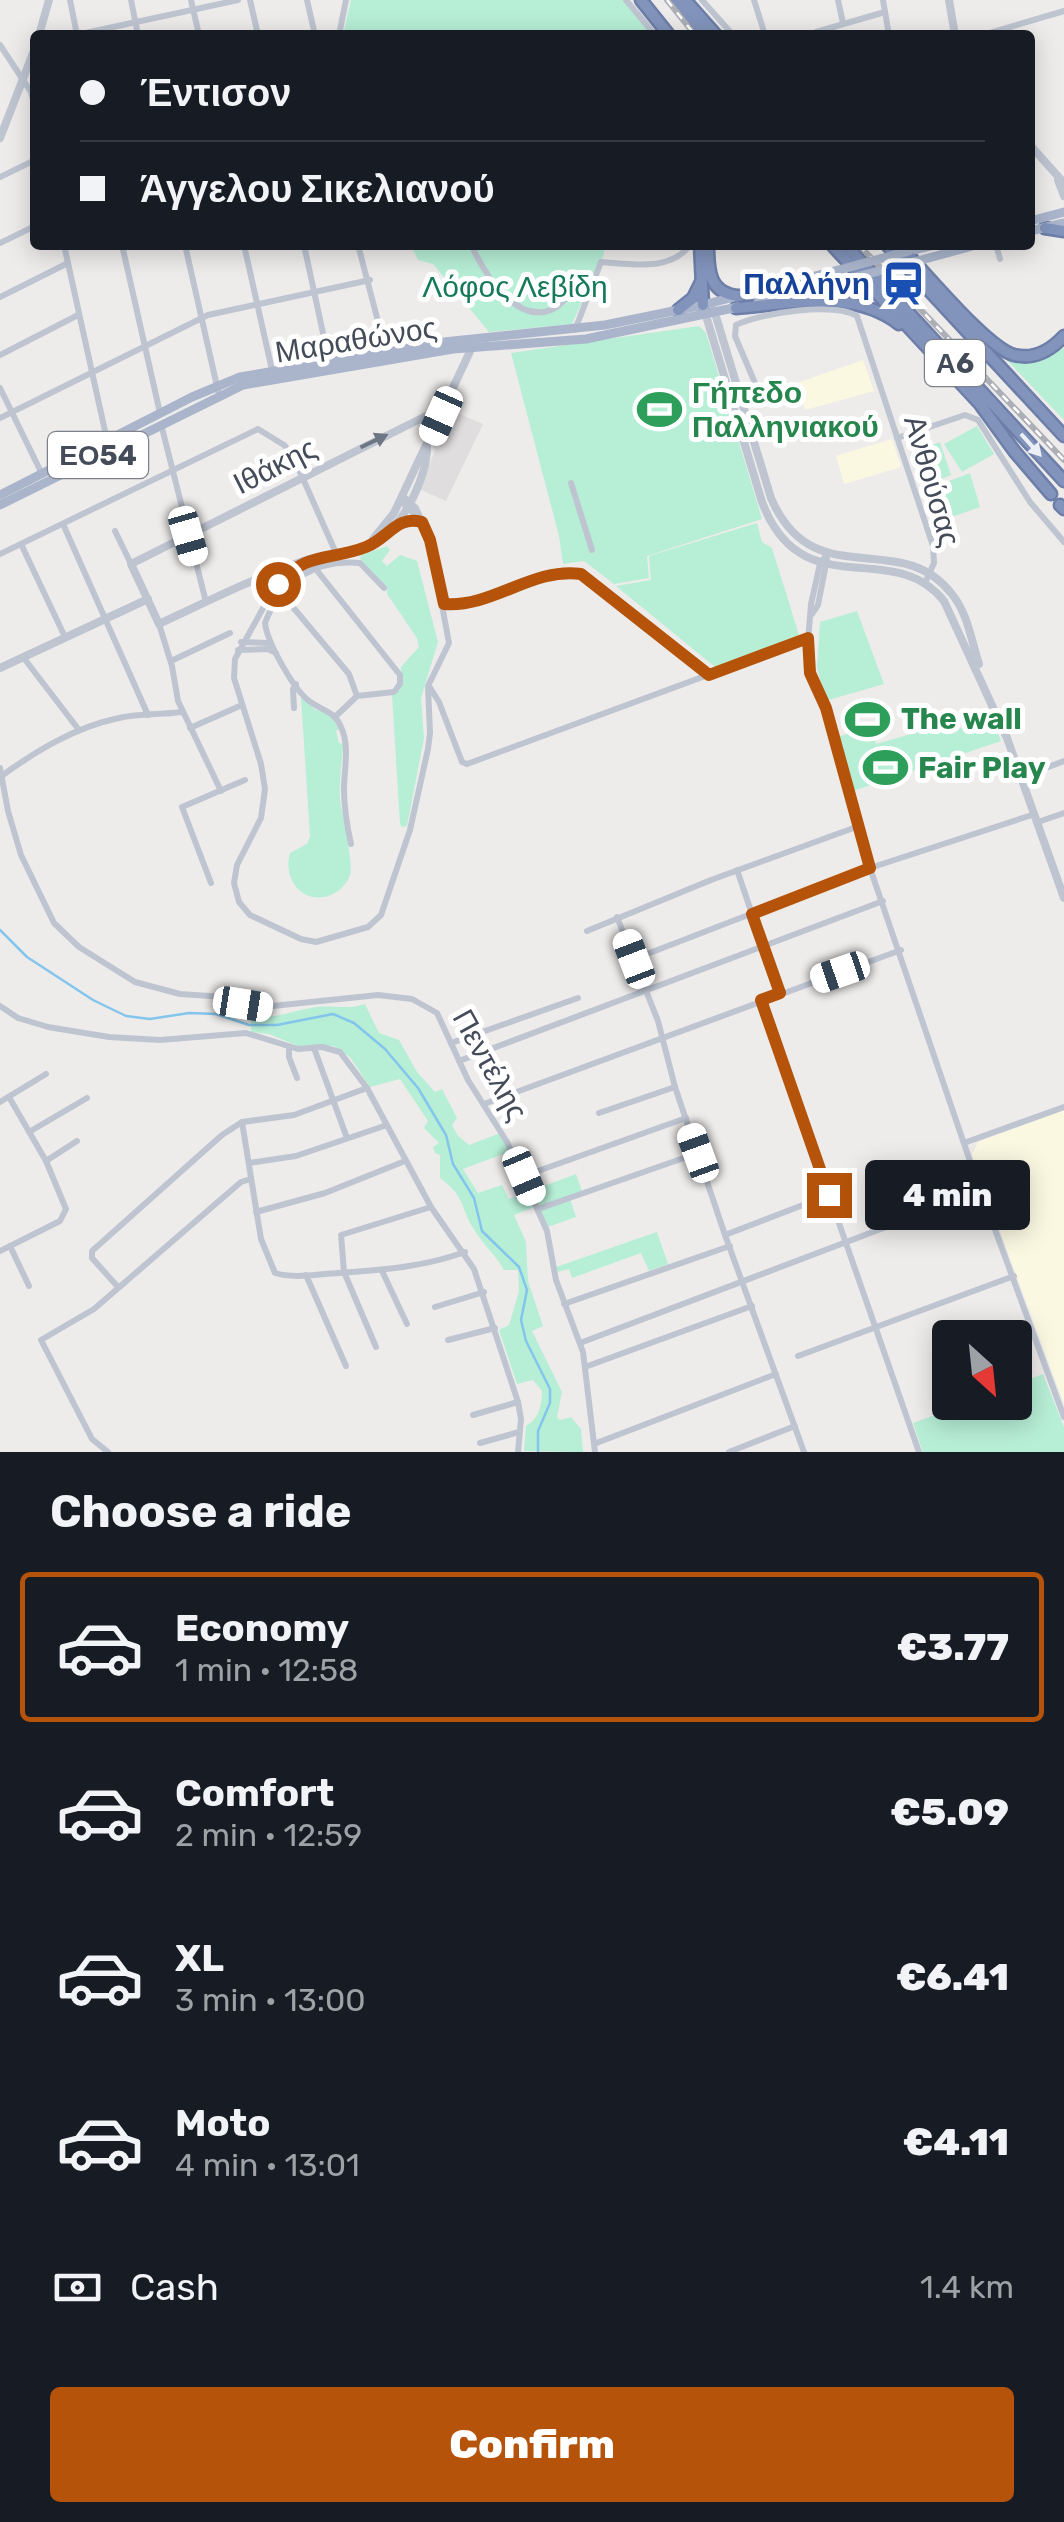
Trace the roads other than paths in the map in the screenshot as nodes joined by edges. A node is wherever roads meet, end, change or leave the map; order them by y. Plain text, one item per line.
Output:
1 (49, 0) edge
2 (70, 0) edge
3 (131, 0) edge
4 (191, 0) edge
5 (238, 0) edge
6 (250, 0) edge
7 (307, 0) edge
8 (346, 0) edge
9 (626, 0) edge
10 (640, 0) edge
11 (677, 0) edge
12 (685, 0) edge
13 (702, 0) edge
14 (754, 0) edge
15 (838, 0) edge
16 (883, 0) edge
17 (948, 0) edge
18 (193, 10) junction
19 (1064, 11) edge
20 (885, 12) junction
21 (136, 22) junction
22 (842, 23) junction
23 (40, 30) edge
24 (76, 30) edge
25 (100, 30) edge
26 (137, 30) edge
27 (198, 30) edge
28 (257, 30) edge
29 (313, 30) edge
30 (339, 30) edge
31 (651, 30) edge
32 (663, 30) edge
33 (702, 30) edge
34 (712, 30) edge
35 (729, 30) edge
36 (763, 30) edge
37 (824, 30) edge
38 (888, 30) edge
39 (954, 30) edge
40 (1000, 30) edge
41 (0, 45) edge
42 (30, 63) edge
43 (24, 82) junction
44 (30, 96) edge
45 (16, 98) junction
46 (30, 100) edge
47 (0, 138) edge
48 (1035, 150) edge
49 (30, 162) edge
50 (1051, 167) junction
51 (0, 177) edge
52 (1064, 183) edge
53 (1064, 196) edge
54 (1063, 217) edge
55 (1035, 220) edge
56 (30, 228) edge
57 (1045, 228) joint
58 (1035, 230) edge
59 (0, 243) edge
60 (65, 250) edge
61 (123, 250) edge
62 (186, 250) edge
63 (245, 250) edge
64 (305, 250) edge
65 (360, 250) edge
66 (474, 250) edge
67 (687, 250) edge
68 (700, 250) edge
69 (708, 250) edge
70 (837, 250) edge
71 (851, 250) edge
72 (892, 250) edge
73 (898, 250) edge
74 (907, 250) edge
75 (958, 250) edge
76 (997, 250) edge
77 (1000, 259) dead end
78 (68, 263) junction
79 (849, 273) junction
80 (370, 280) junction
81 (701, 282) junction
82 (592, 286) junction
83 (314, 292) junction
84 (0, 297) edge
85 (737, 302) junction
86 (257, 305) junction
87 (709, 309) junction
88 (678, 310) junction
89 (78, 316) junction
90 (200, 318) junction
91 (575, 330) junction
92 (1064, 336) edge
93 (474, 344) junction
94 (143, 346) junction
95 (386, 352) junction
96 (0, 355) edge
97 (330, 360) junction
98 (272, 370) junction
99 (91, 373) junction
100 (955, 377) junction
101 (0, 388) edge
102 (217, 390) junction
103 (739, 398) junction
104 (11, 412) junction
105 (441, 416) junction
106 (0, 418) edge
107 (160, 418) junction
108 (1064, 436) edge
109 (897, 438) junction
110 (107, 440) junction
111 (171, 470) junction
112 (42, 474) junction
113 (302, 475) junction
114 (1064, 481) edge
115 (570, 483) dead end
116 (1052, 494) dead end
117 (0, 495) edge
118 (405, 501) junction
119 (0, 504) edge
120 (422, 522) junction
121 (396, 523) junction
122 (63, 524) junction
123 (115, 531) dead end
124 (188, 536) junction
125 (1064, 542) edge
126 (21, 544) junction
127 (357, 550) junction
128 (592, 550) dead end
129 (336, 553) junction
130 (0, 554) edge
131 (827, 554) junction
132 (306, 560) junction
133 (131, 564) junction
134 (824, 565) junction
135 (315, 568) junction
136 (930, 573) junction
137 (925, 583) junction
138 (384, 588) dead end
139 (281, 593) junction
140 (148, 599) junction
141 (206, 602) junction
142 (444, 604) junction
143 (105, 618) junction
144 (159, 624) junction
145 (230, 633) dead end
146 (64, 637) junction
147 (808, 638) junction
148 (270, 643) junction
149 (240, 646) junction
150 (276, 654) junction
151 (22, 657) junction
152 (171, 662) junction
153 (0, 668) edge
154 (709, 675) junction
155 (984, 683) junction
156 (296, 684) junction
157 (428, 686) junction
158 (357, 696) junction
159 (242, 705) junction
160 (294, 708) dead end
161 (182, 712) junction
162 (148, 714) junction
163 (335, 717) junction
164 (190, 728) junction
165 (80, 730) junction
166 (1064, 761) edge
167 (0, 768) edge
168 (1, 776) edge
169 (1022, 777) junction
170 (245, 780) dead end
171 (221, 791) junction
172 (1064, 813) edge
173 (1037, 818) junction
174 (859, 826) junction
175 (351, 844) dead end
176 (870, 868) junction
177 (737, 870) junction
178 (211, 882) dead end
179 (1064, 898) edge
180 (883, 901) junction
181 (752, 914) junction
182 (617, 916) junction
183 (587, 930) dead end
184 (764, 946) junction
185 (901, 950) junction
186 (634, 959) junction
187 (646, 990) junction
188 (780, 993) junction
189 (578, 998) dead end
190 (761, 1000) junction
191 (0, 1006) edge
192 (521, 1020) junction
193 (527, 1036) junction
194 (662, 1037) junction
195 (451, 1043) junction
196 (290, 1047) junction
197 (314, 1048) junction
198 (459, 1061) junction
199 (46, 1074) dead end
200 (297, 1078) dead end
201 (367, 1088) junction
202 (674, 1088) junction
203 (9, 1097) junction
204 (87, 1098) dead end
205 (334, 1101) junction
206 (0, 1102) edge
207 (484, 1104) junction
208 (1064, 1107) edge
209 (599, 1113) dead end
210 (686, 1118) junction
211 (242, 1122) junction
212 (388, 1125) junction
213 (29, 1132) junction
214 (347, 1138) junction
215 (77, 1142) dead end
216 (964, 1143) junction
217 (698, 1153) junction
218 (46, 1160) junction
219 (405, 1161) junction
220 (249, 1163) junction
221 (524, 1176) junction
222 (251, 1178) junction
223 (981, 1191) junction
224 (829, 1195) junction
225 (431, 1208) junction
226 (538, 1209) junction
227 (256, 1212) junction
228 (724, 1235) junction
229 (846, 1243) junction
230 (10, 1246) junction
231 (730, 1246) junction
232 (0, 1252) edge
233 (465, 1252) junction
234 (382, 1271) junction
235 (344, 1272) junction
236 (306, 1276) junction
237 (1014, 1276) junction
238 (743, 1282) junction
239 (29, 1286) dead end
240 (118, 1288) junction
241 (484, 1292) junction
242 (564, 1304) junction
243 (752, 1306) junction
244 (436, 1307) dead end
245 (407, 1324) dead end
246 (496, 1328) junction
247 (877, 1328) junction
248 (448, 1340) dead end
249 (580, 1343) junction
250 (376, 1347) dead end
251 (798, 1356) dead end
252 (346, 1366) dead end
253 (585, 1367) junction
254 (776, 1374) junction
255 (518, 1402) junction
256 (473, 1415) dead end
257 (1064, 1417) edge
258 (795, 1426) junction
259 (519, 1432) junction
260 (480, 1443) dead end
261 (594, 1448) edge
262 (919, 1451) edge
263 (108, 1452) edge
264 (518, 1452) edge
265 (729, 1452) edge
266 (804, 1452) edge

1 - 23 street
2 - 24 street
3 - 21 street
4 - 18 street
5 - 18 street
6 - 28 street
7 - 29 street
8 - 30 street
9 - 31 street
10 - 32 highway
11 - 33 highway
12 - 34 highway
13 - 35 street
14 - 36 street
15 - 22 street
16 - 20 street
17 - 39 street
18 - 21 street
18 - 27 street
19 - 40 street
20 - 22 street
20 - 38 street
21 - 25 street
21 - 26 street
22 - 37 street
41 - 43 street
42 - 43 street
43 - 44 street
43 - 45 street
45 - 46 street
45 - 47 street
48 - 50 street
49 - 51 street
50 - 52 street
50 - 53 street
54 - 55 main road
54 - 57 highway
56 - 59 street
57 - 58 main road
60 - 78 street
61 - 94 street
62 - 90 street
63 - 86 street
64 - 83 street
65 - 80 street
66 - 82 street
67 - 82 street
68 - 81 highway
69 - 85 highway
70 - 100 highway
71 -> 114 highway, Α6
72 - 108 highway, Α6
73 - 79 main road, Μαραθώνος / ΕΟ54, bridge
74 - 92 highway
75 - 79 main road, Μαραθώνος / ΕΟ54, bridge
76 - 77 street
78 - 84 street
78 - 89 street
79 - 85 main road, Μαραθώνος / ΕΟ54
80 - 83 street
80 - 95 street
81 - 87 highway
81 - 88 highway
82 - 91 street
83 - 86 street
83 - 97 street
85 - 87 main road, Μαραθώνος / ΕΟ54
85 - 100 highway
86 - 90 street
86 - 98 street
87 - 88 main road, Μαραθώνος / ΕΟ54
87 - 93 main road, Μαραθώνος / ΕΟ54
87 - 103 street, Ανθούσας
87 - 134 street
88 - 91 main road, Μαραθώνος / ΕΟ54
89 - 96 street
89 - 99 street
90 - 94 street
90 - 102 street
91 - 93 main road, Μαραθώνος / ΕΟ54
93 - 95 main road, Μαραθώνος / ΕΟ54
93 - 102 main road, Μαραθώνος / ΕΟ54
93 - 105 street
94 - 99 street
94 - 107 street
95 - 97 main road, Μαραθώνος / ΕΟ54
97 - 98 main road, Μαραθώνος / ΕΟ54
98 - 102 main road, Μαραθώνος / ΕΟ54
99 - 104 street
99 - 110 street
100 - 116 highway
101 - 104 street
102 - 107 main road, Μαραθώνος / ΕΟ54
103 - 109 street, Ανθούσας
103 - 131 street, Ανθούσας
104 - 106 street
104 - 112 street
113 -> 105 street, Ιθάκης
105 - 118 street
107 - 110 main road, Μαραθώνος / ΕΟ54
107 - 111 street
107 - 119 main road, Μαραθώνος / ΕΟ54
109 - 125 street
109 - 136 street, Ανθούσας
110 - 112 main road, Μαραθώνος / ΕΟ54
111 - 113 street
111 - 122 street
111 - 124 street
112 - 117 main road, Μαραθώνος / ΕΟ54
113 - 124 street, Ιθάκης
113 - 129 street
115 - 128 street
118 - 120 street
118 - 121 street
118 - 127 street
120 - 121 street
120 - 142 street
121 - 127 street
122 - 126 street
122 - 143 street
123 - 133 street
124 - 133 street, Ιθάκης
124 - 141 street
126 - 130 street
126 - 146 street
127 - 129 street
129 - 132 street
131 - 134 street
131 - 136 street, Ανθούσας
132 - 141 street
132 - 149 street
133 - 140 street
134 - 137 street, Ανθούσας
134 - 147 street
135 - 138 street
135 - 139 street
135 - 158 street
136 - 137 street, Ανθούσας
136 - 155 street, Ανθούσας
137 - 155 street, Ανθούσας
139 - 148 street
139 - 158 street
140 - 143 street
140 - 144 street
141 - 144 street
142 - 154 street
142 - 157 street
143 - 146 street
143 - 162 street
144 - 152 street
145 - 152 street
146 - 151 street
147 - 154 street
147 - 174 street
148 - 149 street
148 - 150 street
149 - 150 street
149 - 159 street
150 - 156 street
151 - 153 street
151 - 165 street
152 - 161 street
154 - 157 street
155 - 169 street, Ανθούσας
156 - 160 street
156 - 163 street
157 - 159 street
158 - 163 street
159 - 164 street
161 - 162 street
161 - 164 street
162 - 165 street
163 - 175 street
164 - 171 street
165 - 168 street
166 - 169 street
167 - 168 street, Πεντέλης
168 - 195 street, Πεντέλης
169 - 173 street, Ανθούσας
170 - 171 street
171 - 178 street
172 - 173 street
173 - 176 street
173 - 179 street, Ανθούσας
174 - 176 street
174 - 177 street
176 - 180 street
176 - 181 street
177 - 181 street
177 - 182 street
180 - 184 street
180 - 185 street
181 - 184 street
181 - 186 street
182 - 183 street
182 - 186 street
184 - 187 street
184 - 188 street
185 - 188 street
185 - 216 street
186 - 187 street
187 - 193 street
187 - 194 street
188 - 190 street
189 - 192 street
190 - 194 street
190 - 224 street
191 - 196 street
192 - 193 street
192 - 195 street
193 - 198 street
194 - 202 street
194 - 207 street
195 - 198 street, Πεντέλης
196 - 197 street
196 - 200 street
197 - 201 street
197 - 205 street
198 - 207 street, Πεντέλης
199 - 203 street
201 - 205 street
201 - 212 street
202 - 209 street
202 - 210 street
203 - 206 street
203 - 213 street
204 - 213 street
205 - 211 street
205 - 214 street
207 - 221 street, Πεντέλης
208 - 216 street
210 - 217 street
210 - 221 street
211 - 220 street
211 - 240 street
212 - 214 street
212 - 219 street
213 - 218 street
214 - 220 street
215 - 218 street
216 - 223 street
217 - 226 street
217 - 228 street
218 - 230 street
219 - 225 street
219 - 227 street
220 - 222 street
221 - 226 street, Πεντέλης
222 - 227 street
222 - 240 street
223 - 229 street
223 - 237 street
224 - 228 street
224 - 229 street
225 - 233 street
225 - 235 street
226 - 242 street, Πεντέλης
227 - 236 street
228 - 231 street
229 - 238 street
229 - 247 street
230 - 232 street
230 - 239 street
231 - 238 street
231 - 242 street
233 - 234 street
233 - 241 street
234 - 235 street
234 - 245 street
235 - 236 street
235 - 250 street
236 - 252 street
237 - 247 street
237 - 257 street
238 - 243 street
238 - 249 street
240 - 263 street
241 - 244 street
241 - 246 street
242 - 249 street, Πεντέλης
243 - 253 street
243 - 254 street
246 - 248 street
246 - 255 street
247 - 251 street
247 - 262 street
249 - 253 street, Πεντέλης
253 - 261 street, Πεντέλης
254 - 258 street
254 - 261 street
255 - 256 street
255 - 259 street
258 - 265 street
258 - 266 street
259 - 260 street
259 - 264 street

